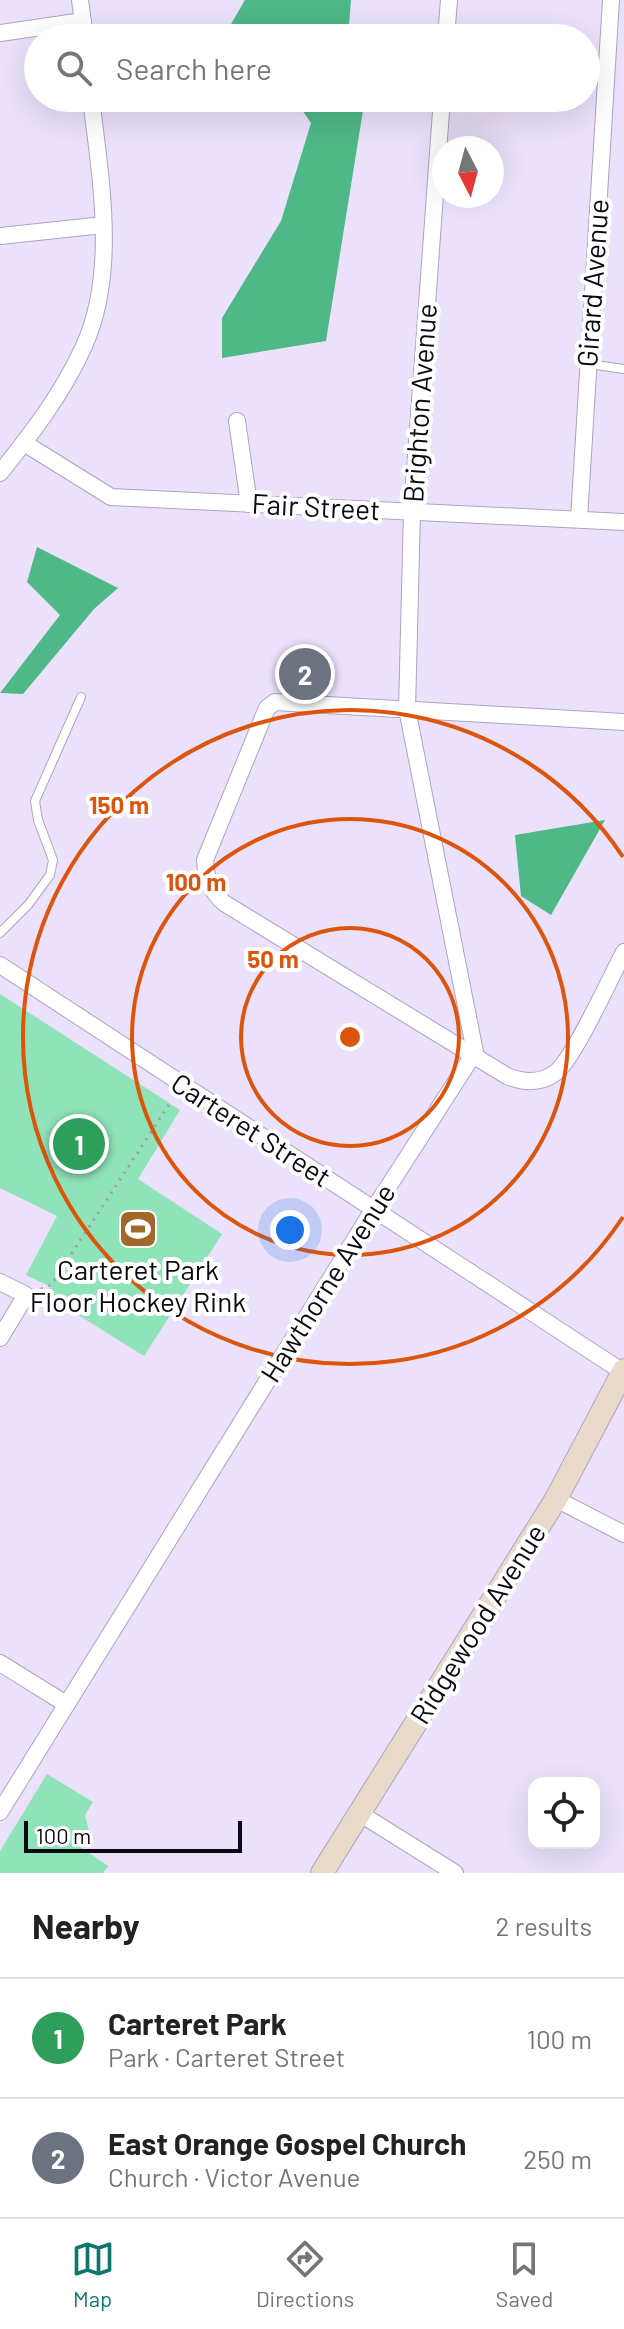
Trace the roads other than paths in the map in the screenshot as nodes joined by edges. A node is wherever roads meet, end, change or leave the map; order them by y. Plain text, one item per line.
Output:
1 (80, 0) edge
2 (449, 0) edge
3 (611, 0) edge
4 (83, 24) edge
5 (447, 24) edge
6 (24, 32) edge
7 (0, 33) edge
8 (92, 112) edge
9 (441, 112) edge
10 (103, 225) junction
11 (0, 236) edge
12 (588, 364) junction
13 (624, 369) edge
14 (237, 421) dead end
15 (24, 443) junction
16 (0, 473) edge
17 (249, 504) junction
18 (412, 511) junction
19 (579, 519) junction
20 (624, 522) edge
21 (81, 697) dead end
22 (407, 709) junction
23 (624, 722) edge
24 (0, 933) edge
25 (624, 952) edge
26 (0, 965) edge
27 (473, 1055) junction
28 (373, 1210) junction
29 (0, 1282) edge
30 (0, 1338) edge
31 (623, 1371) edge
32 (556, 1499) junction
33 (624, 1534) edge
34 (0, 1663) edge
35 (66, 1704) junction
36 (0, 1812) edge
37 (359, 1813) junction
38 (322, 1873) edge
39 (455, 1873) edge

1 - 4 street
2 - 5 street
3 - 12 street, Girard Avenue
6 - 7 street
8 - 10 street
9 - 18 street, Brighton Avenue
10 - 11 street
10 - 15 street
12 - 13 lane
12 - 19 street, Girard Avenue
14 - 17 street
15 - 16 street
15 - 17 street, Fair Street
17 - 18 street, Fair Street
18 - 19 street, Fair Street
18 - 22 street, Brighton Avenue
19 - 20 street, Fair Street
21 - 24 lane
22 - 23 street
22 - 27 street
22 - 27 street
25 - 27 street
26 - 28 street, Carteret Street
27 - 28 street, Hawthorne Avenue
28 - 31 street, Carteret Street
28 - 35 street, Hawthorne Avenue
29 - 30 street
31 - 32 street, Ridgewood Avenue
32 - 33 street
32 - 37 street, Ridgewood Avenue
34 - 35 street
35 - 36 street, Hawthorne Avenue
37 - 38 street, Ridgewood Avenue
37 - 39 street

